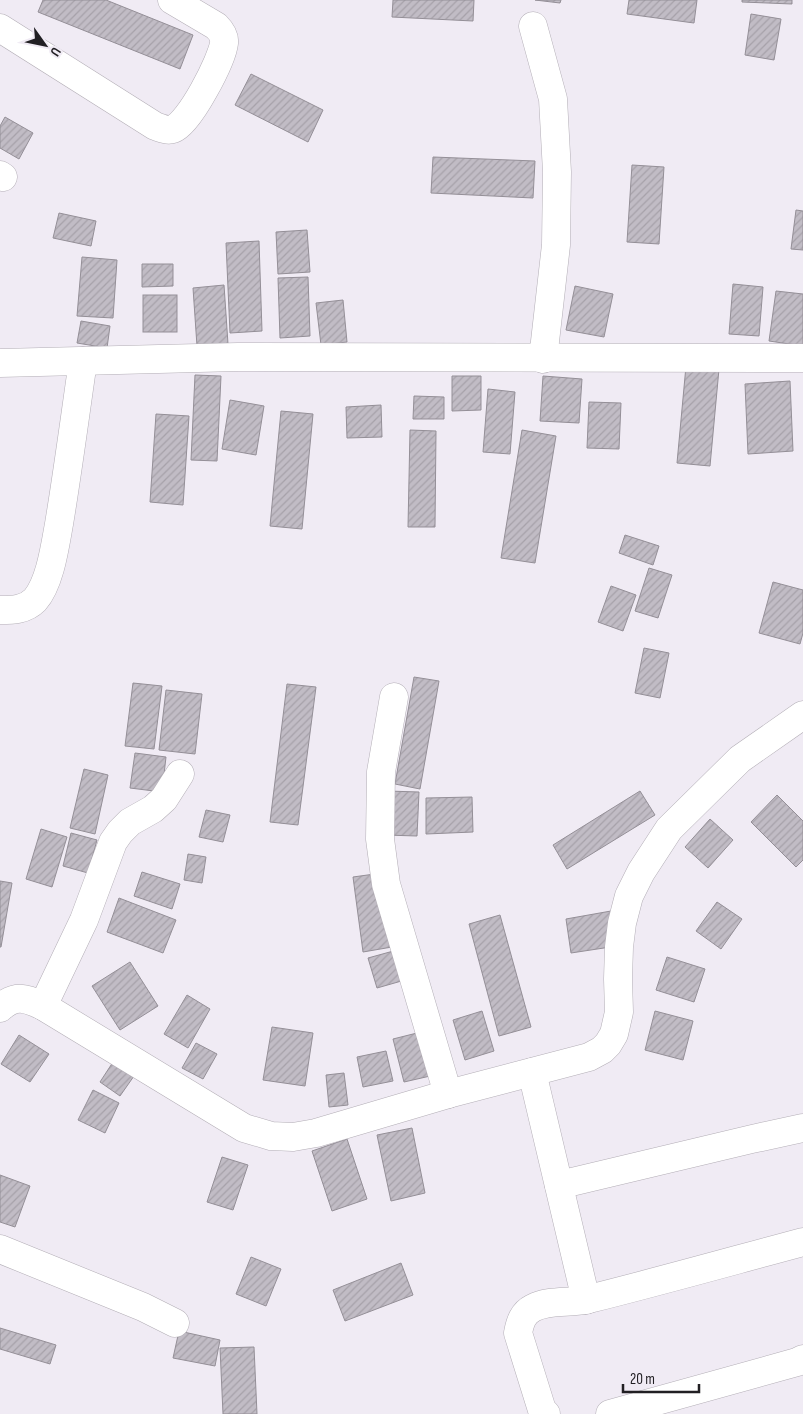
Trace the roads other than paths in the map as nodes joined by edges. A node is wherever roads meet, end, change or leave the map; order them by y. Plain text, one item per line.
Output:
1 (172, 0) edge
2 (533, 26) dead end
3 (0, 28) edge
4 (543, 358) junction
5 (803, 358) edge
6 (83, 361) junction
7 (0, 363) edge
8 (0, 610) edge
9 (394, 697) dead end
10 (803, 715) edge
11 (180, 774) dead end
12 (3, 1003) edge
13 (43, 1006) junction
14 (532, 1072) junction
15 (448, 1094) junction
16 (803, 1128) edge
17 (559, 1184) junction
18 (803, 1242) edge
19 (0, 1249) edge
20 (586, 1300) junction
21 (175, 1324) dead end
22 (803, 1359) edge
23 (546, 1414) edge
24 (610, 1414) edge

1 - 3 street
2 - 4 street
4 - 5 street
4 - 6 street
6 - 7 street
6 - 8 street
9 - 15 street
10 - 14 street
11 - 13 street
12 - 13 street
13 - 15 street
14 - 15 street
14 - 17 street
16 - 17 street
17 - 20 street
18 - 20 street
19 - 21 street
20 - 23 street
22 - 24 street

